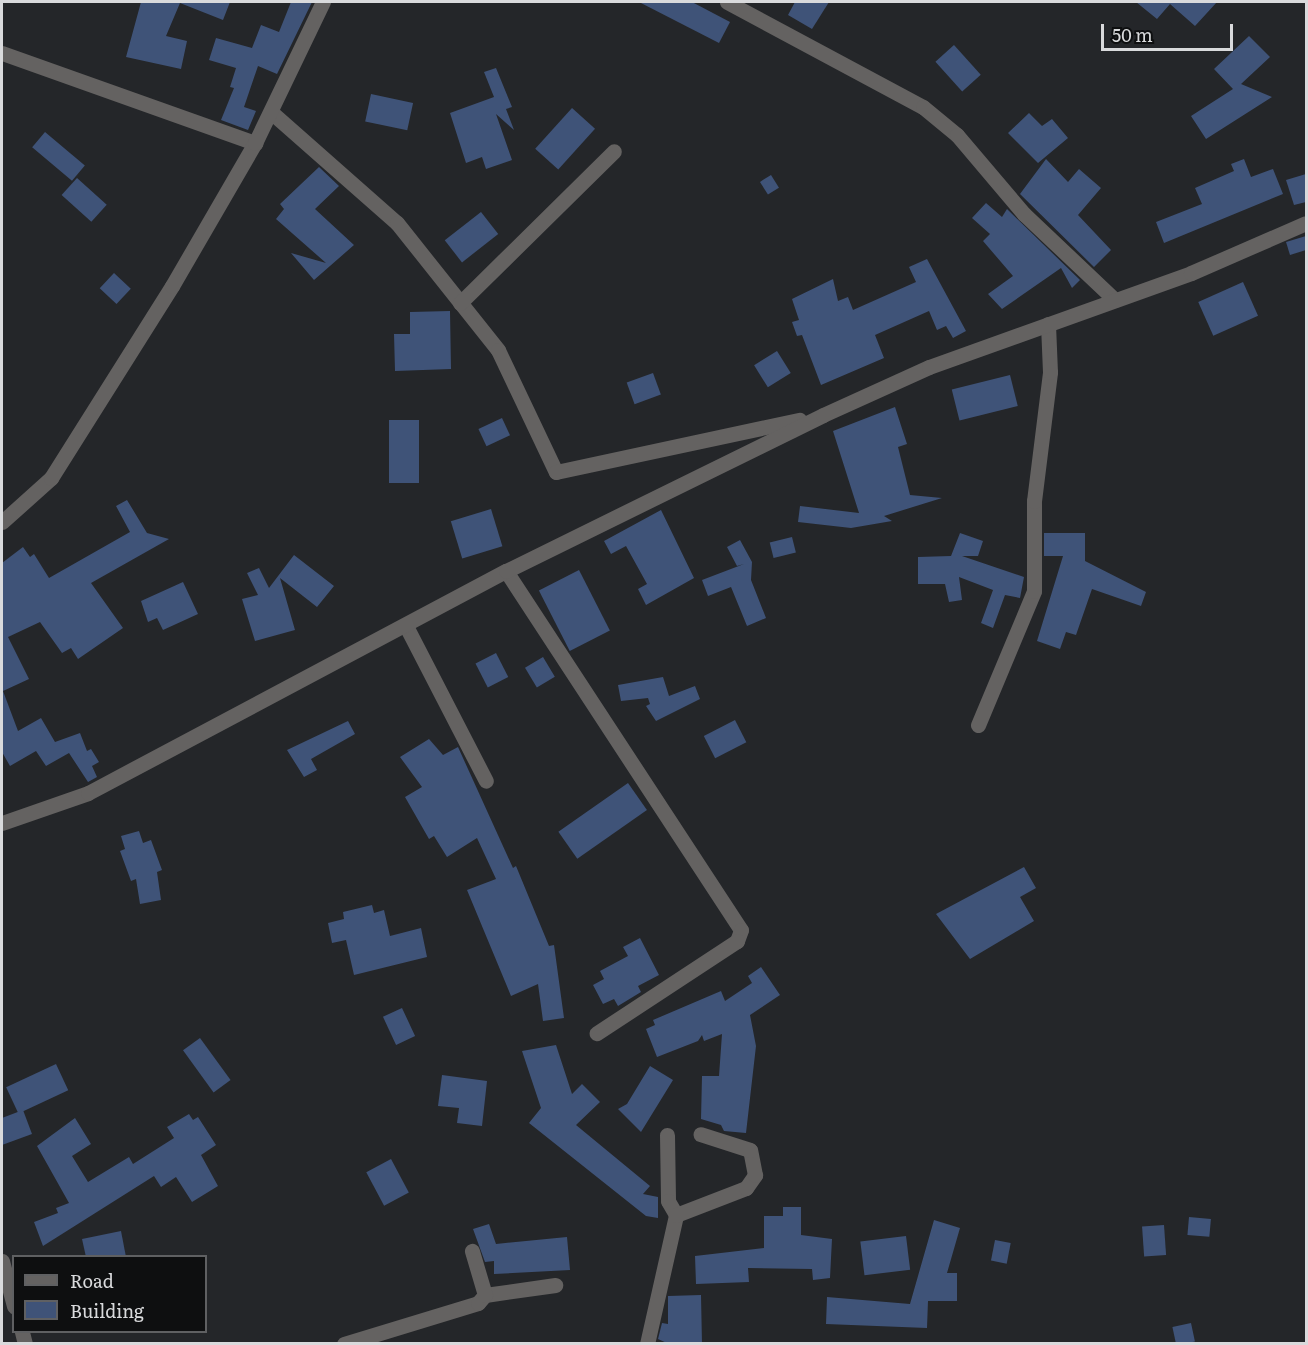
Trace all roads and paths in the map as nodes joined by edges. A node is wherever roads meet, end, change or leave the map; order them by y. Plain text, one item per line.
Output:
1 (323, 2) edge
2 (727, 2) edge
3 (2, 53) edge
4 (271, 112) junction
5 (255, 143) junction
6 (614, 151) dead end
7 (1306, 223) edge
8 (1115, 300) junction
9 (460, 303) junction
10 (1048, 324) junction
11 (823, 415) junction
12 (2, 522) edge
13 (506, 571) junction
14 (406, 626) junction
15 (978, 725) dead end
16 (486, 781) dead end
17 (2, 823) edge
18 (597, 1033) dead end
19 (700, 1134) dead end
20 (667, 1135) dead end
21 (676, 1215) junction
22 (472, 1251) dead end
23 (2, 1261) edge
24 (555, 1285) dead end
25 (485, 1295) junction
26 (12, 1302) edge
27 (344, 1344) edge
28 (647, 1344) edge

1 - 4 street
2 - 8 street
3 - 5 street
4 - 5 street
4 - 9 street
5 - 12 street
6 - 9 street
7 - 8 street
8 - 10 street
9 - 11 street
10 - 11 street
10 - 15 street
11 - 13 street
13 - 14 street
13 - 18 street
14 - 16 street
14 - 17 street
19 - 21 street
20 - 21 street
21 - 28 street
22 - 25 street
23 - 26 street
24 - 25 street
25 - 27 street

